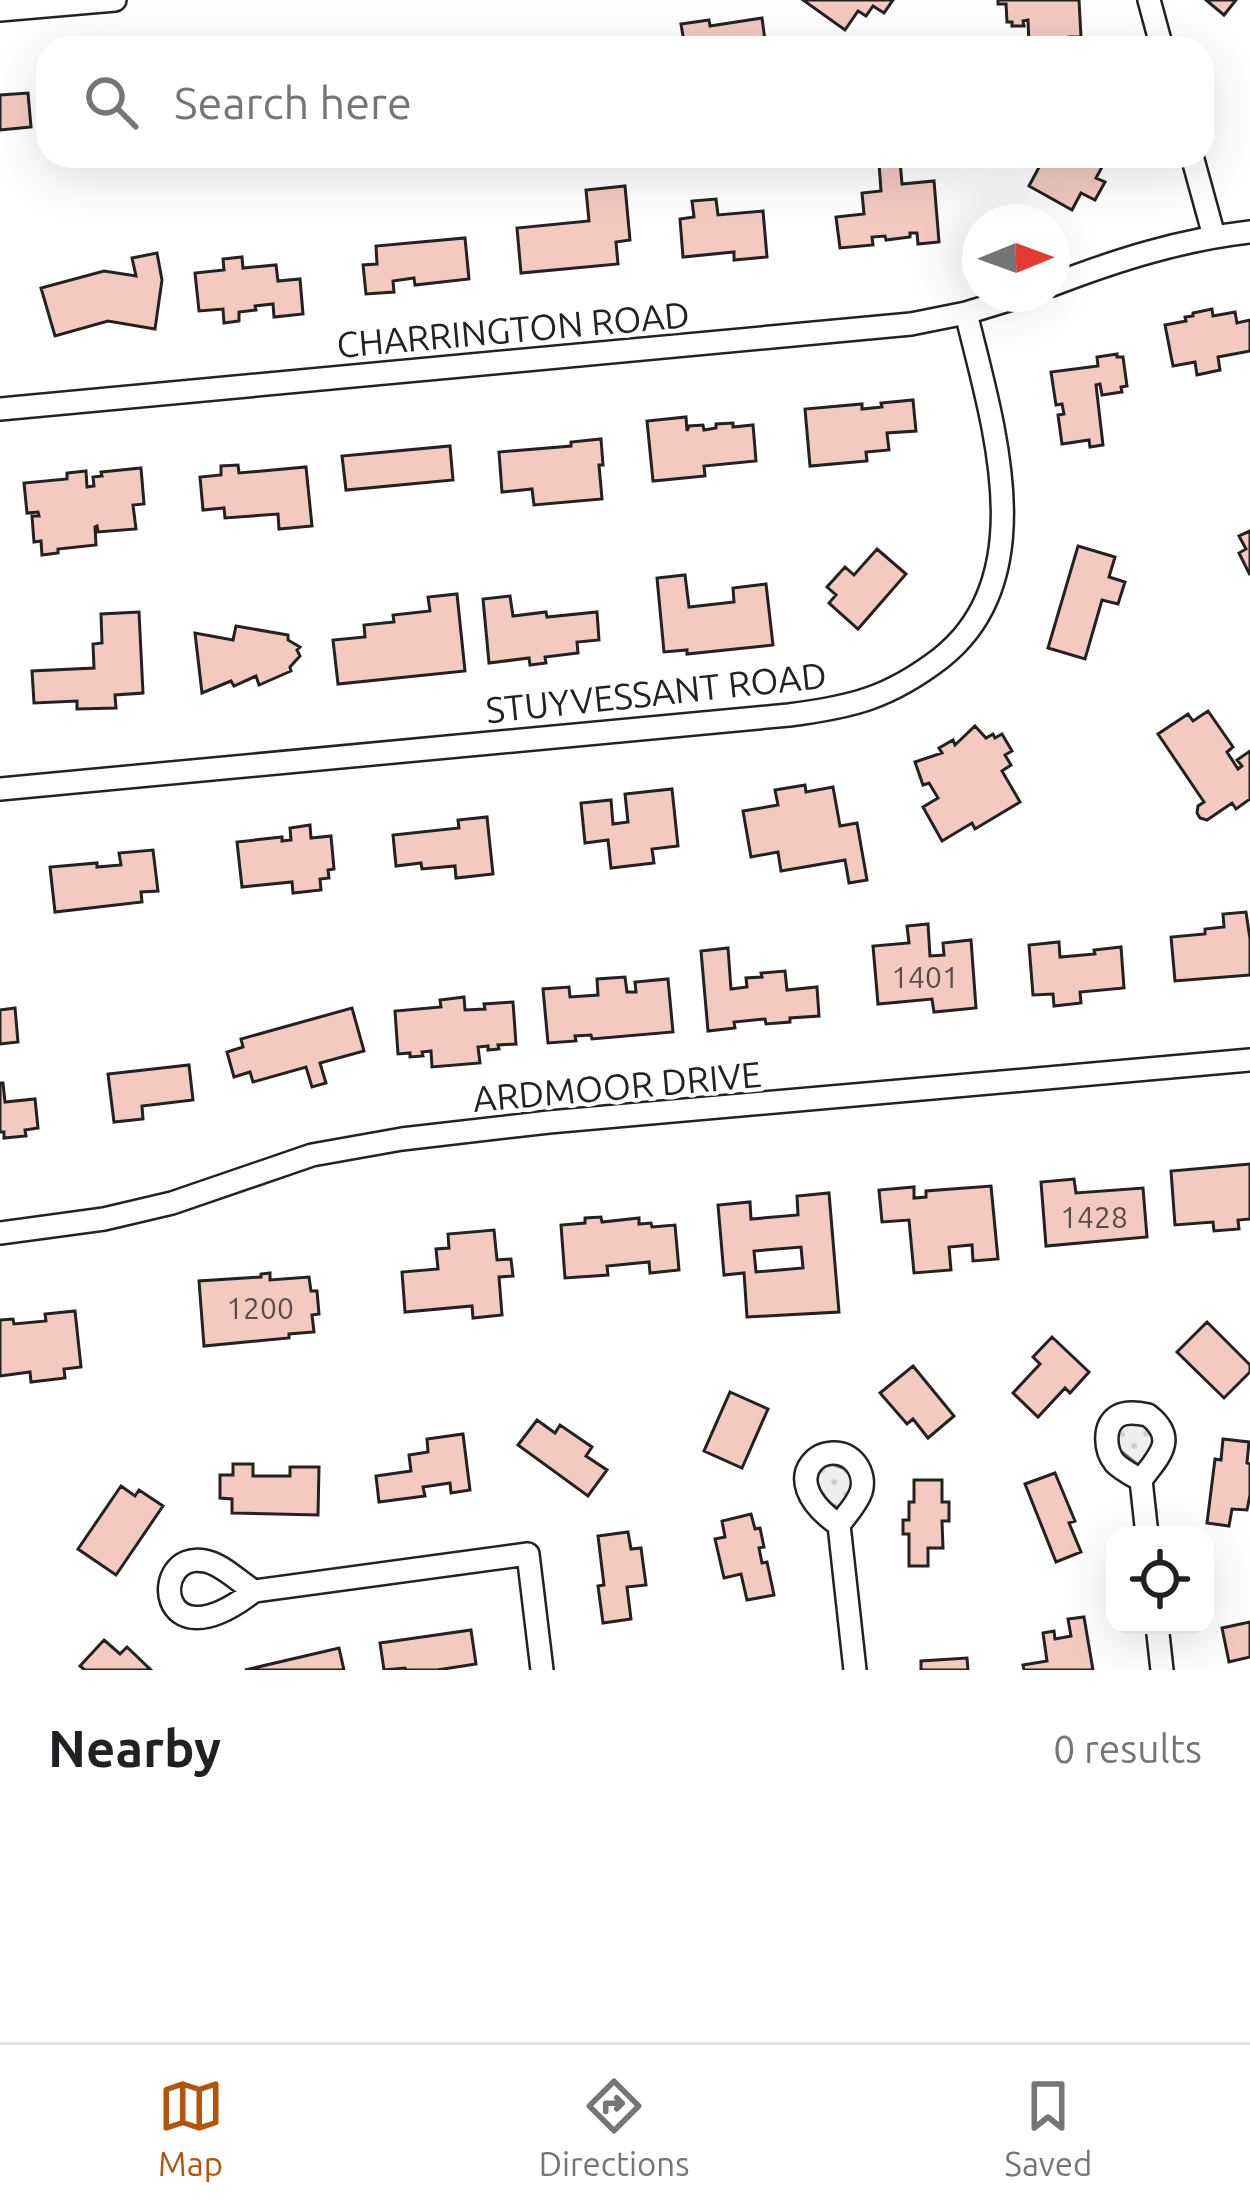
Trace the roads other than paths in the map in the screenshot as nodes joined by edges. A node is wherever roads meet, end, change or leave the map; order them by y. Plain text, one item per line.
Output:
1 (116, 0) edge
2 (1149, 0) edge
3 (0, 10) edge
4 (1159, 36) edge
5 (1195, 168) edge
6 (1250, 232) edge
7 (1214, 236) junction
8 (1070, 278) edge
9 (969, 312) edge
10 (966, 313) junction
11 (0, 409) edge
12 (0, 789) edge
13 (1250, 1060) edge
14 (0, 1233) edge
15 (1141, 1480) dead end
16 (838, 1525) dead end
17 (1146, 1526) edge
18 (254, 1592) dead end
19 (1158, 1634) edge
20 (542, 1670) edge
21 (855, 1670) edge
22 (1162, 1670) edge

1 - 3 street
2 - 4 street
5 - 7 street
6 - 7 street
7 - 8 street
9 - 10 street, CHARRINGTON ROAD
10 - 11 street, CHARRINGTON ROAD
10 - 12 street, STUYVESSANT ROAD
13 - 14 street, ARDMOOR DRIVE
15 - 17 street
16 - 21 street
18 - 20 street
19 - 22 street

